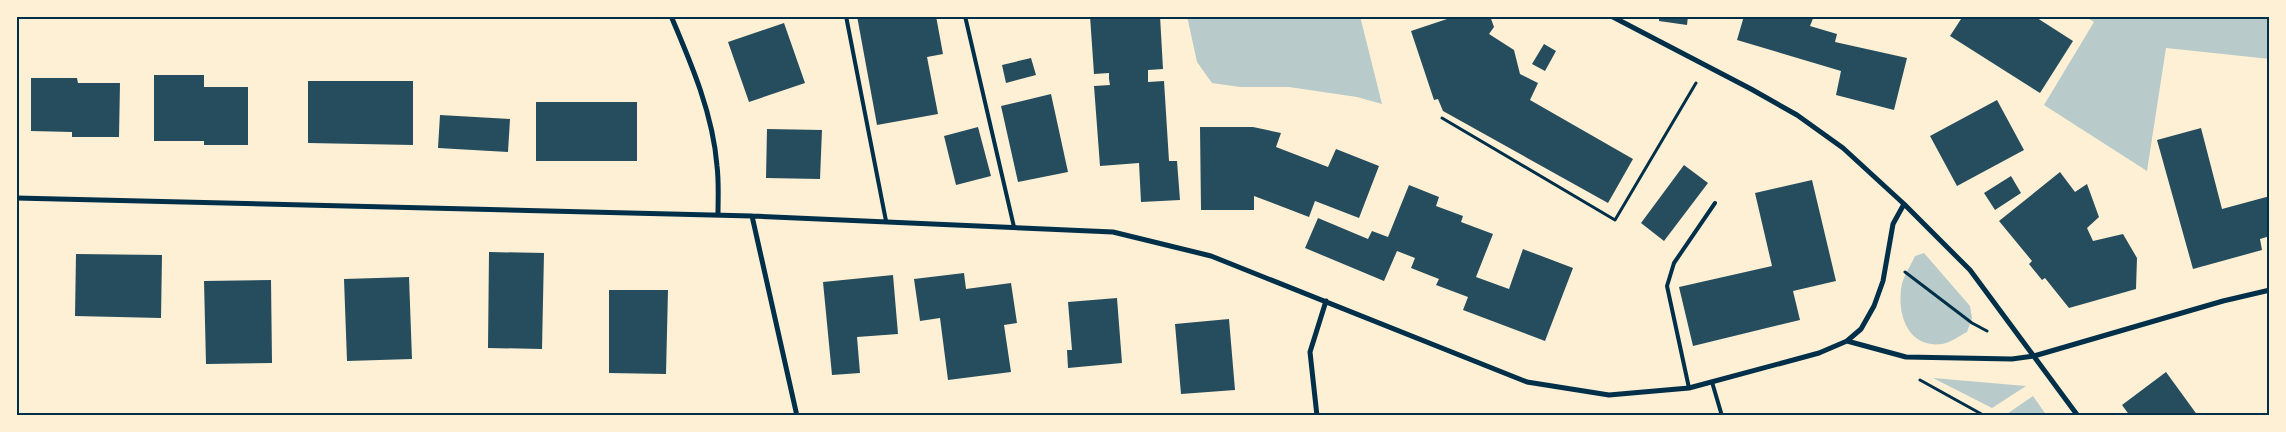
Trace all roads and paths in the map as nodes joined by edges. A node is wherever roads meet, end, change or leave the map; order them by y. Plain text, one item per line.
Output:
1 (671, 16) edge
2 (846, 16) edge
3 (965, 16) edge
4 (1611, 16) edge
5 (1706, 66) junction
6 (1442, 118) dead end
7 (16, 198) edge
8 (1715, 203) dead end
9 (1904, 204) junction
10 (718, 215) junction
11 (752, 216) junction
12 (886, 222) junction
13 (1014, 228) junction
14 (1886, 258) junction
15 (2270, 290) edge
16 (1326, 301) junction
17 (1995, 335) dead end
18 (1847, 340) junction
19 (2034, 356) junction
20 (1906, 357) junction
21 (1712, 382) junction
22 (1689, 388) junction
23 (797, 416) edge
24 (1317, 416) edge
25 (1722, 416) edge
26 (1985, 416) edge
27 (2078, 416) edge

1 - 10 street
2 - 12 lane
3 - 13 lane
4 - 5 street
5 - 6 path
5 - 9 street
7 - 10 street
8 - 22 lane
9 - 14 street
9 - 19 street
10 - 11 street
11 - 12 street
11 - 23 street
12 - 13 street
13 - 16 street
14 - 17 path
14 - 18 street
15 - 19 street
16 - 22 street
16 - 24 street
18 - 20 street
18 - 21 street
19 - 20 street
19 - 27 street
20 - 26 path
21 - 22 street
21 - 25 lane

